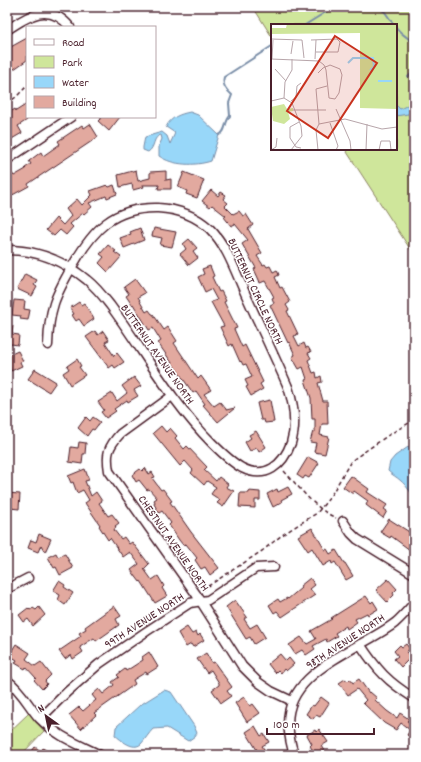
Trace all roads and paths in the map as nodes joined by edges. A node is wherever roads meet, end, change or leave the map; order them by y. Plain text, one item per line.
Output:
1 (69, 26) edge
2 (7, 30) edge
3 (26, 87) edge
4 (7, 104) edge
5 (70, 118) edge
6 (7, 160) edge
7 (7, 250) edge
8 (71, 269) junction
9 (48, 345) dead end
10 (172, 396) junction
11 (414, 420) edge
12 (283, 460) joint
13 (284, 471) dead end
14 (321, 510) junction
15 (343, 521) joint
16 (274, 567) dead end
17 (414, 574) edge
18 (28, 578) dead end
19 (7, 589) edge
20 (196, 594) junction
21 (200, 601) junction
22 (414, 603) edge
23 (360, 644) junction
24 (7, 680) edge
25 (414, 698) edge
26 (292, 701) junction
27 (40, 719) junction
28 (100, 755) edge
29 (295, 755) edge

1 - 2 street
3 - 4 path
5 - 6 street
7 - 8 street, BUTTERNUT AVENUE NORTH
8 - 9 street, BUTTERNUT CIRCLE NORTH
8 - 10 street, BUTTERNUT AVENUE NORTH
8 - 12 street, BUTTERNUT CIRCLE NORTH
10 - 12 street, BUTTERNUT AVENUE NORTH
10 - 20 street, CHESTNUT AVENUE NORTH
11 - 14 path
13 - 14 path
14 - 15 path
14 - 20 path
15 - 17 street
16 - 21 street, 99TH AVENUE NORTH
18 - 19 street
20 - 21 street, CHESTNUT AVENUE NORTH
21 - 26 street, CHESTNUT AVENUE NORTH
21 - 27 street, 99TH AVENUE NORTH
22 - 23 street, 98TH AVENUE NORTH
23 - 25 street
23 - 26 street, 98TH AVENUE NORTH
24 - 27 street
26 - 29 street
27 - 28 street

